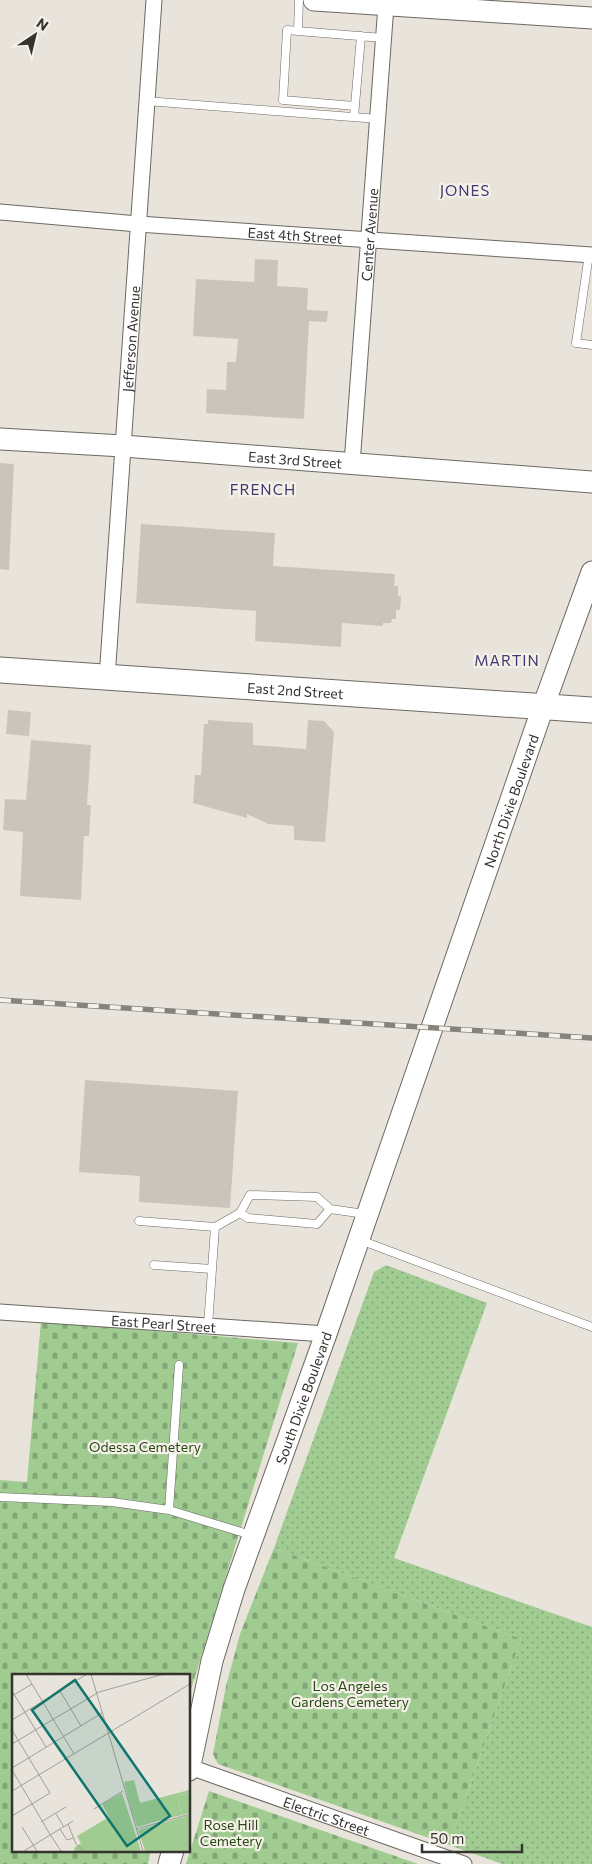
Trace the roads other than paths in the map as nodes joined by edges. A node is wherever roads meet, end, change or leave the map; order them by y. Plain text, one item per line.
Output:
1 (154, 0) edge
2 (299, 0) edge
3 (314, 0) edge
4 (386, 5) junction
5 (529, 7) edge
6 (592, 18) edge
7 (298, 31) junction
8 (361, 36) junction
9 (383, 38) junction
10 (283, 100) junction
11 (146, 101) junction
12 (355, 106) junction
13 (282, 112) junction
14 (354, 117) junction
15 (378, 119) junction
16 (0, 212) edge
17 (138, 224) junction
18 (369, 239) junction
19 (591, 255) edge
20 (589, 274) edge
21 (592, 345) edge
22 (0, 439) edge
23 (123, 446) junction
24 (352, 464) junction
25 (592, 482) edge
26 (592, 572) edge
27 (0, 670) edge
28 (107, 678) junction
29 (543, 707) junction
30 (592, 710) edge
31 (431, 1028) joint
32 (330, 1209) junction
33 (240, 1213) junction
34 (367, 1214) junction
35 (139, 1221) dead end
36 (215, 1227) junction
37 (359, 1240) junction
38 (154, 1265) dead end
39 (212, 1269) junction
40 (0, 1312) edge
41 (208, 1326) junction
42 (592, 1327) edge
43 (326, 1334) junction
44 (178, 1365) dead end
45 (0, 1497) edge
46 (169, 1510) junction
47 (253, 1535) junction
48 (190, 1764) edge
49 (190, 1769) edge
50 (464, 1864) edge

1 - 11 street, Jefferson Avenue
2 - 7 lane
3 - 4 main road
4 - 5 main road
4 - 9 street, Center Avenue
5 - 6 main road
7 - 8 lane
7 - 10 lane
8 - 9 lane
8 - 12 lane
9 - 15 street, Center Avenue
10 - 12 lane
10 - 13 lane
11 - 13 lane
11 - 17 street, Jefferson Avenue
12 - 14 lane
13 - 14 lane
14 - 15 lane
15 - 18 street, Center Avenue
16 - 17 street, East 4th Street
17 - 18 street, East 4th Street
17 - 23 street, Jefferson Avenue
18 - 19 street, East 4th Street
18 - 24 street, Center Avenue
19 - 20 lane
20 - 21 lane
22 - 23 main road, East 3rd Street
23 - 24 main road, East 3rd Street
23 - 28 street, Jefferson Avenue
24 - 25 main road, East 3rd Street
26 - 29 main road, North Dixie Boulevard
27 - 28 main road, East 2nd Street
28 - 29 main road, East 2nd Street
29 - 30 main road, East 2nd Street
29 - 31 main road, North Dixie Boulevard
31 - 34 main road, South Dixie Boulevard
32 - 33 lane
32 - 33 lane
32 - 34 lane
33 - 36 lane
34 - 37 main road, South Dixie Boulevard
35 - 36 lane
36 - 39 lane
37 - 42 lane
37 - 43 main road, South Dixie Boulevard
38 - 39 lane
39 - 41 lane
40 - 41 street, East Pearl Street
41 - 43 street, East Pearl Street
43 - 47 main road, South Dixie Boulevard
44 - 46 lane
45 - 46 lane
46 - 47 lane
47 - 48 main road, South Dixie Boulevard
49 - 50 street, Electric Street

